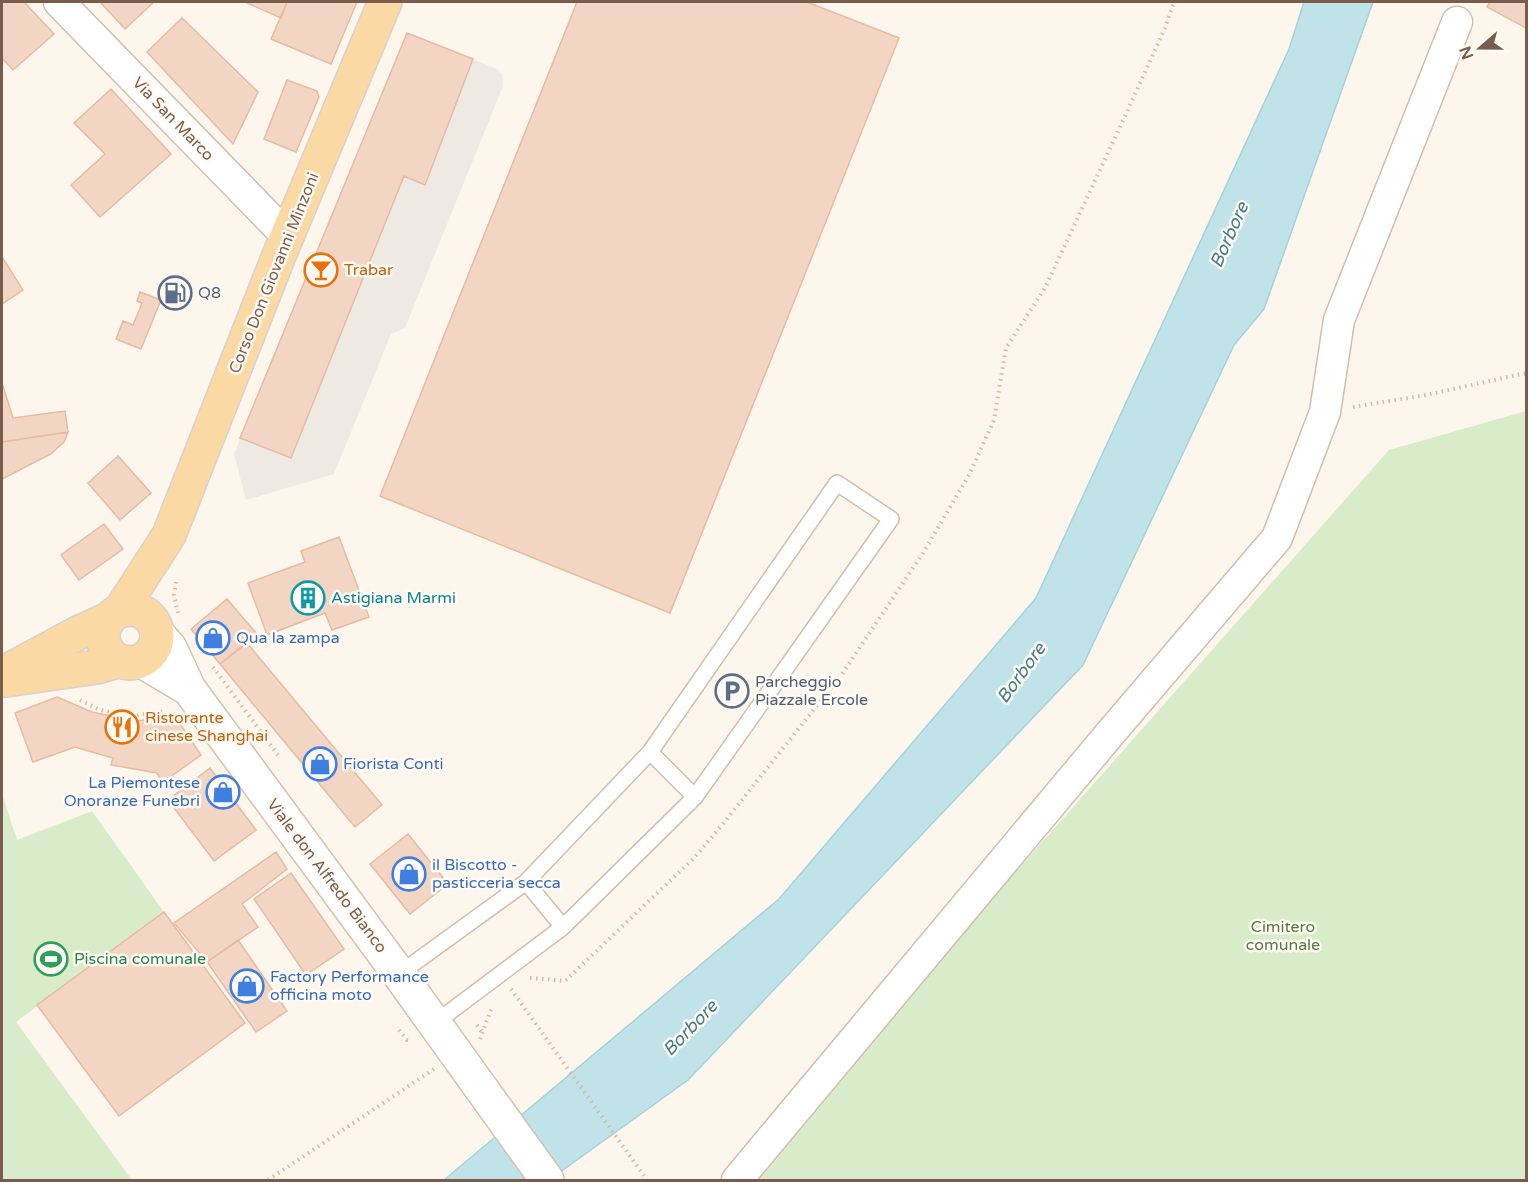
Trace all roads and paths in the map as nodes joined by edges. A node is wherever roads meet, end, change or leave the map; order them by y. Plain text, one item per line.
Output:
1 (59, 2) edge
2 (385, 2) edge
3 (1457, 22) dead end
4 (287, 236) junction
5 (1527, 373) edge
6 (1325, 412) junction
7 (132, 634) junction
8 (2, 674) edge
9 (2, 681) edge
10 (181, 699) junction
11 (80, 700) dead end
12 (650, 752) junction
13 (695, 797) junction
14 (526, 882) junction
15 (563, 927) junction
16 (399, 974) junction
17 (509, 986) dead end
18 (502, 991) dead end
19 (493, 1005) dead end
20 (528, 1012) dead end
21 (435, 1023) junction
22 (477, 1025) dead end
23 (482, 1033) junction
24 (474, 1057) junction
25 (437, 1067) dead end
26 (267, 1180) edge
27 (547, 1180) edge
28 (647, 1180) edge
29 (737, 1180) edge

1 - 4 street, Via San Marco
2 - 4 main road, Corso Don Giovanni Minzoni
3 - 6 street
4 - 7 main road, Corso Don Giovanni Minzoni
5 - 6 path
6 - 29 street
7 - 8 main road
7 - 9 main road
7 - 10 street, Viale don Alfredo Bianco
10 - 11 path
10 - 16 street, Viale don Alfredo Bianco
12 - 13 lane
12 - 13 lane
12 - 14 lane
13 - 15 lane
14 - 15 lane
14 - 16 lane
15 - 21 lane
16 - 21 street, Viale don Alfredo Bianco
17 - 18 path
19 - 23 path
20 - 28 path
21 - 24 street, Viale don Alfredo Bianco
22 - 23 path
23 - 24 path
24 - 27 street, Viale don Alfredo Bianco
25 - 26 path

